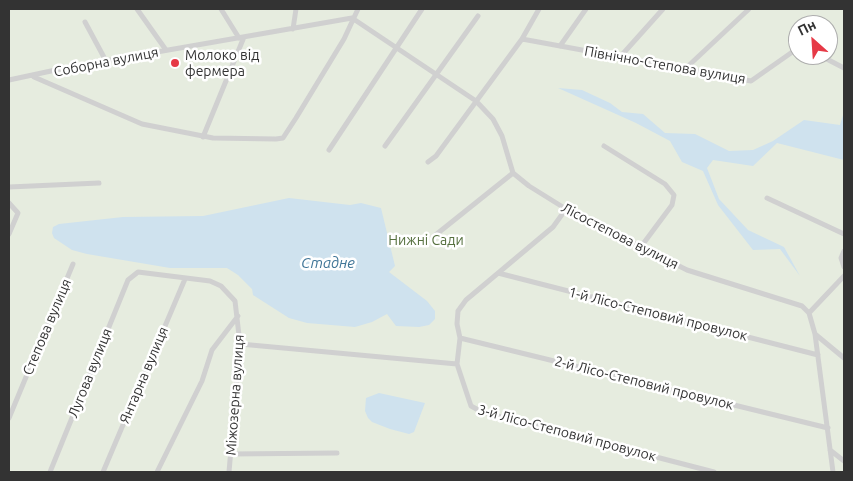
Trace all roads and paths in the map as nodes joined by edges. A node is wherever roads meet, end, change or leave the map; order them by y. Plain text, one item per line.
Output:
1 (136, 9) edge
2 (221, 9) edge
3 (296, 9) edge
4 (358, 9) edge
5 (422, 9) edge
6 (539, 9) edge
7 (586, 9) edge
8 (663, 9) edge
9 (749, 9) edge
10 (478, 16) dead end
11 (352, 18) junction
12 (85, 22) dead end
13 (294, 29) junction
14 (241, 37) junction
15 (522, 38) junction
16 (560, 46) junction
17 (396, 47) junction
18 (166, 50) junction
19 (788, 55) edge
20 (620, 57) junction
21 (106, 61) junction
22 (684, 69) junction
23 (436, 74) junction
24 (33, 76) junction
25 (9, 80) edge
26 (476, 101) junction
27 (203, 137) junction
28 (385, 146) dead end
29 (604, 146) dead end
30 (329, 150) dead end
31 (428, 162) dead end
32 (513, 173) junction
33 (99, 183) dead end
34 (9, 187) edge
35 (767, 198) dead end
36 (9, 203) edge
37 (566, 209) junction
38 (9, 234) edge
39 (844, 234) edge
40 (433, 237) dead end
41 (640, 248) junction
42 (844, 251) edge
43 (73, 264) dead end
44 (844, 267) edge
45 (498, 273) junction
46 (844, 276) edge
47 (185, 279) junction
48 (809, 313) junction
49 (238, 315) junction
50 (815, 334) junction
51 (460, 338) junction
52 (240, 344) junction
53 (818, 355) junction
54 (844, 358) edge
55 (457, 364) junction
56 (9, 418) edge
57 (828, 428) junction
58 (830, 450) junction
59 (337, 453) dead end
60 (230, 454) junction
61 (844, 461) edge
62 (50, 472) edge
63 (103, 472) edge
64 (157, 472) edge
65 (229, 472) edge
66 (714, 472) edge
67 (833, 472) edge

1 - 18 street
2 - 14 street
3 - 13 street
4 - 11 street
5 - 17 street
6 - 15 street
7 - 16 street
8 - 20 street
9 - 22 street
10 - 23 street
11 - 13 street, Соборна вулиця
11 - 17 street
11 - 27 street
12 - 21 street
13 - 14 street, Соборна вулиця
14 - 18 street, Соборна вулиця
14 - 27 street
15 - 16 street, Північно-Степова вулиця
15 - 26 street
16 - 20 street, Північно-Степова вулиця
17 - 23 street
17 - 30 street
18 - 21 street, Соборна вулиця
19 - 22 street, Північно-Степова вулиця
20 - 22 street, Північно-Степова вулиця
21 - 24 street, Соборна вулиця
23 - 26 street
23 - 28 street
24 - 25 street, Соборна вулиця
24 - 27 street
26 - 31 street
26 - 32 street
29 - 41 street
32 - 37 street, Лісостепова вулиця
32 - 40 street
33 - 34 street
35 - 39 street
36 - 38 street
37 - 41 street, Лісостепова вулиця
37 - 45 street
41 - 48 street, Лісостепова вулиця
42 - 44 street
43 - 56 street, Степова вулиця
45 - 51 street
45 - 53 street, 1-й Лісо-Степовий провулок
46 - 48 street
47 - 49 street, Міжозерна вулиця
47 - 62 street, Лугова вулиця
47 - 63 street, Янтарна вулиця
48 - 50 street
49 - 52 street, Міжозерна вулиця
49 - 64 street
50 - 53 street
50 - 54 street
51 - 55 street
51 - 57 street, 2-й Лісо-Степовий провулок
52 - 55 street
52 - 60 street, Міжозерна вулиця
53 - 57 street
55 - 66 street, 3-й Лісо-Степовий провулок
57 - 58 street
58 - 61 street
58 - 67 street
59 - 60 street
60 - 65 street, Міжозерна вулиця

